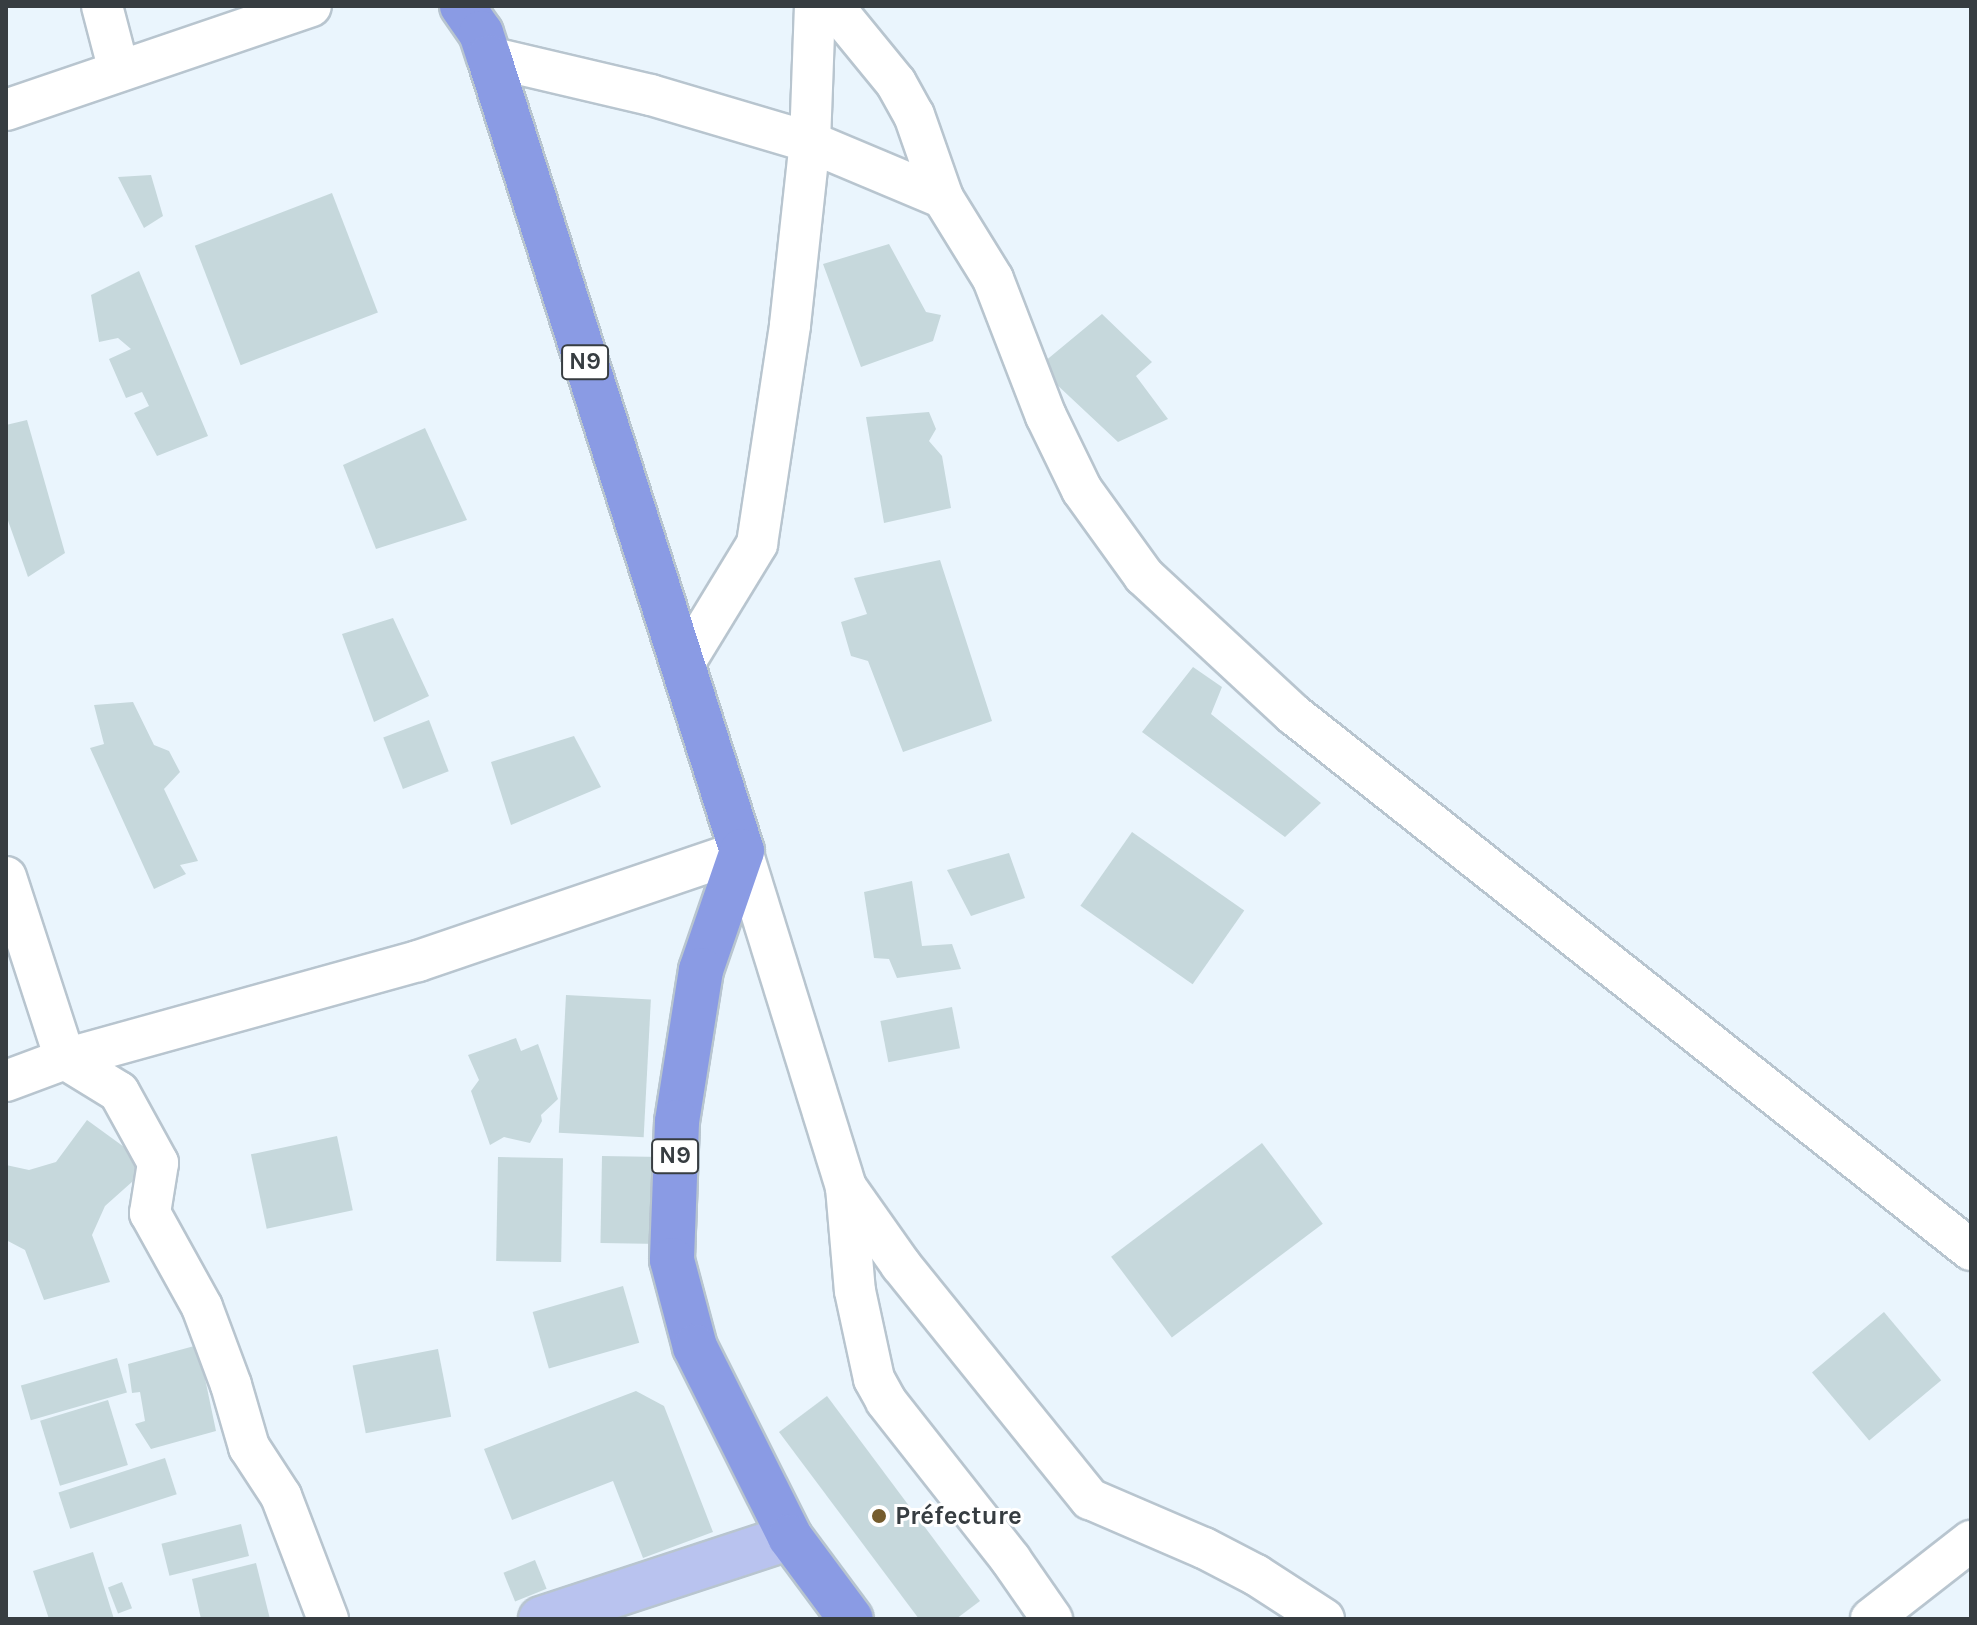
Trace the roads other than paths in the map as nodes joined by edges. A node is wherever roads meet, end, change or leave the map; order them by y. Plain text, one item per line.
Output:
1 (102, 6) edge
2 (311, 6) edge
3 (815, 6) edge
4 (833, 6) edge
5 (480, 26) edge
6 (119, 71) junction
7 (6, 110) edge
8 (810, 142) junction
9 (943, 198) junction
10 (682, 667) junction
11 (742, 851) junction
12 (6, 877) edge
13 (65, 1059) junction
14 (6, 1081) edge
15 (846, 1187) junction
16 (1971, 1250) edge
17 (790, 1537) junction
18 (1971, 1541) edge
19 (328, 1619) edge
20 (541, 1619) edge
21 (851, 1619) edge
22 (1052, 1619) edge
23 (1324, 1619) edge
24 (1871, 1619) edge

1 - 6 street
2 - 6 street
3 - 8 street
4 - 9 street
5 - 8 street
5 - 10 highway, N9
6 - 7 street
8 - 9 street
8 - 10 street
9 - 16 street
10 - 11 highway, N9
11 - 13 street
11 - 15 street
11 - 17 highway, N9
12 - 13 street
13 - 14 street
13 - 19 street
15 - 22 street
15 - 23 street
17 - 20 main road
17 - 21 highway, N9
18 - 24 street

